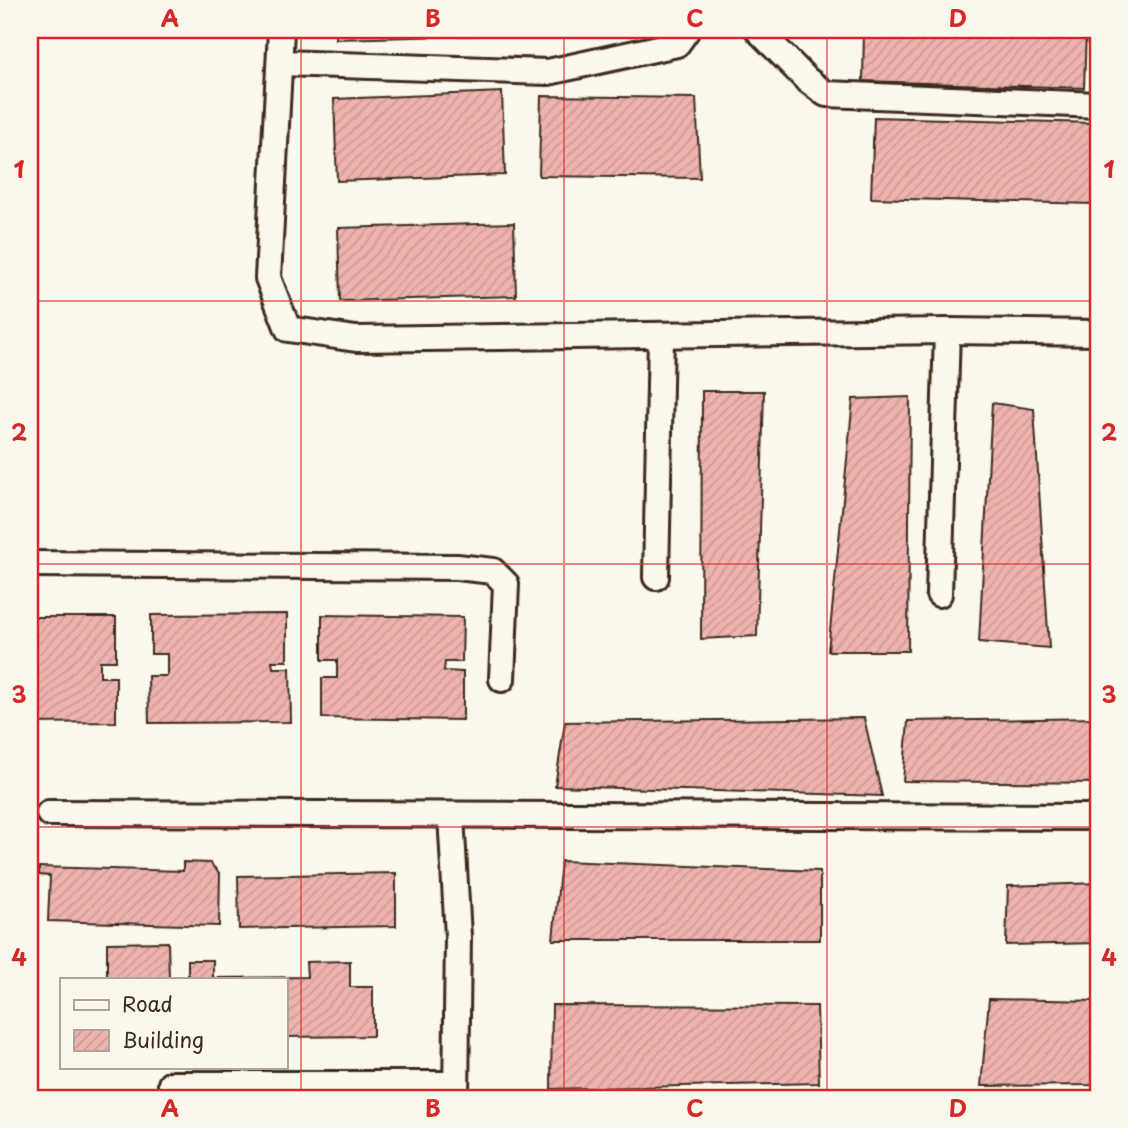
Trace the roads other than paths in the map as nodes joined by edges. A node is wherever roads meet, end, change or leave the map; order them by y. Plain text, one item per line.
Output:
1 (281, 30) edge
2 (687, 30) edge
3 (758, 30) edge
4 (281, 64) junction
5 (1098, 105) edge
6 (947, 331) junction
7 (1098, 333) edge
8 (661, 336) junction
9 (30, 564) edge
10 (656, 577) dead end
11 (939, 594) dead end
12 (502, 680) dead end
13 (50, 813) dead end
14 (451, 816) junction
15 (1098, 817) edge
16 (171, 1084) dead end
17 (456, 1091) edge

1 - 4 street
2 - 4 street
3 - 5 street
4 - 8 street
6 - 7 street
6 - 8 street
6 - 11 street
8 - 10 street
9 - 12 street
13 - 14 street
14 - 15 street
14 - 17 street
16 - 17 street

